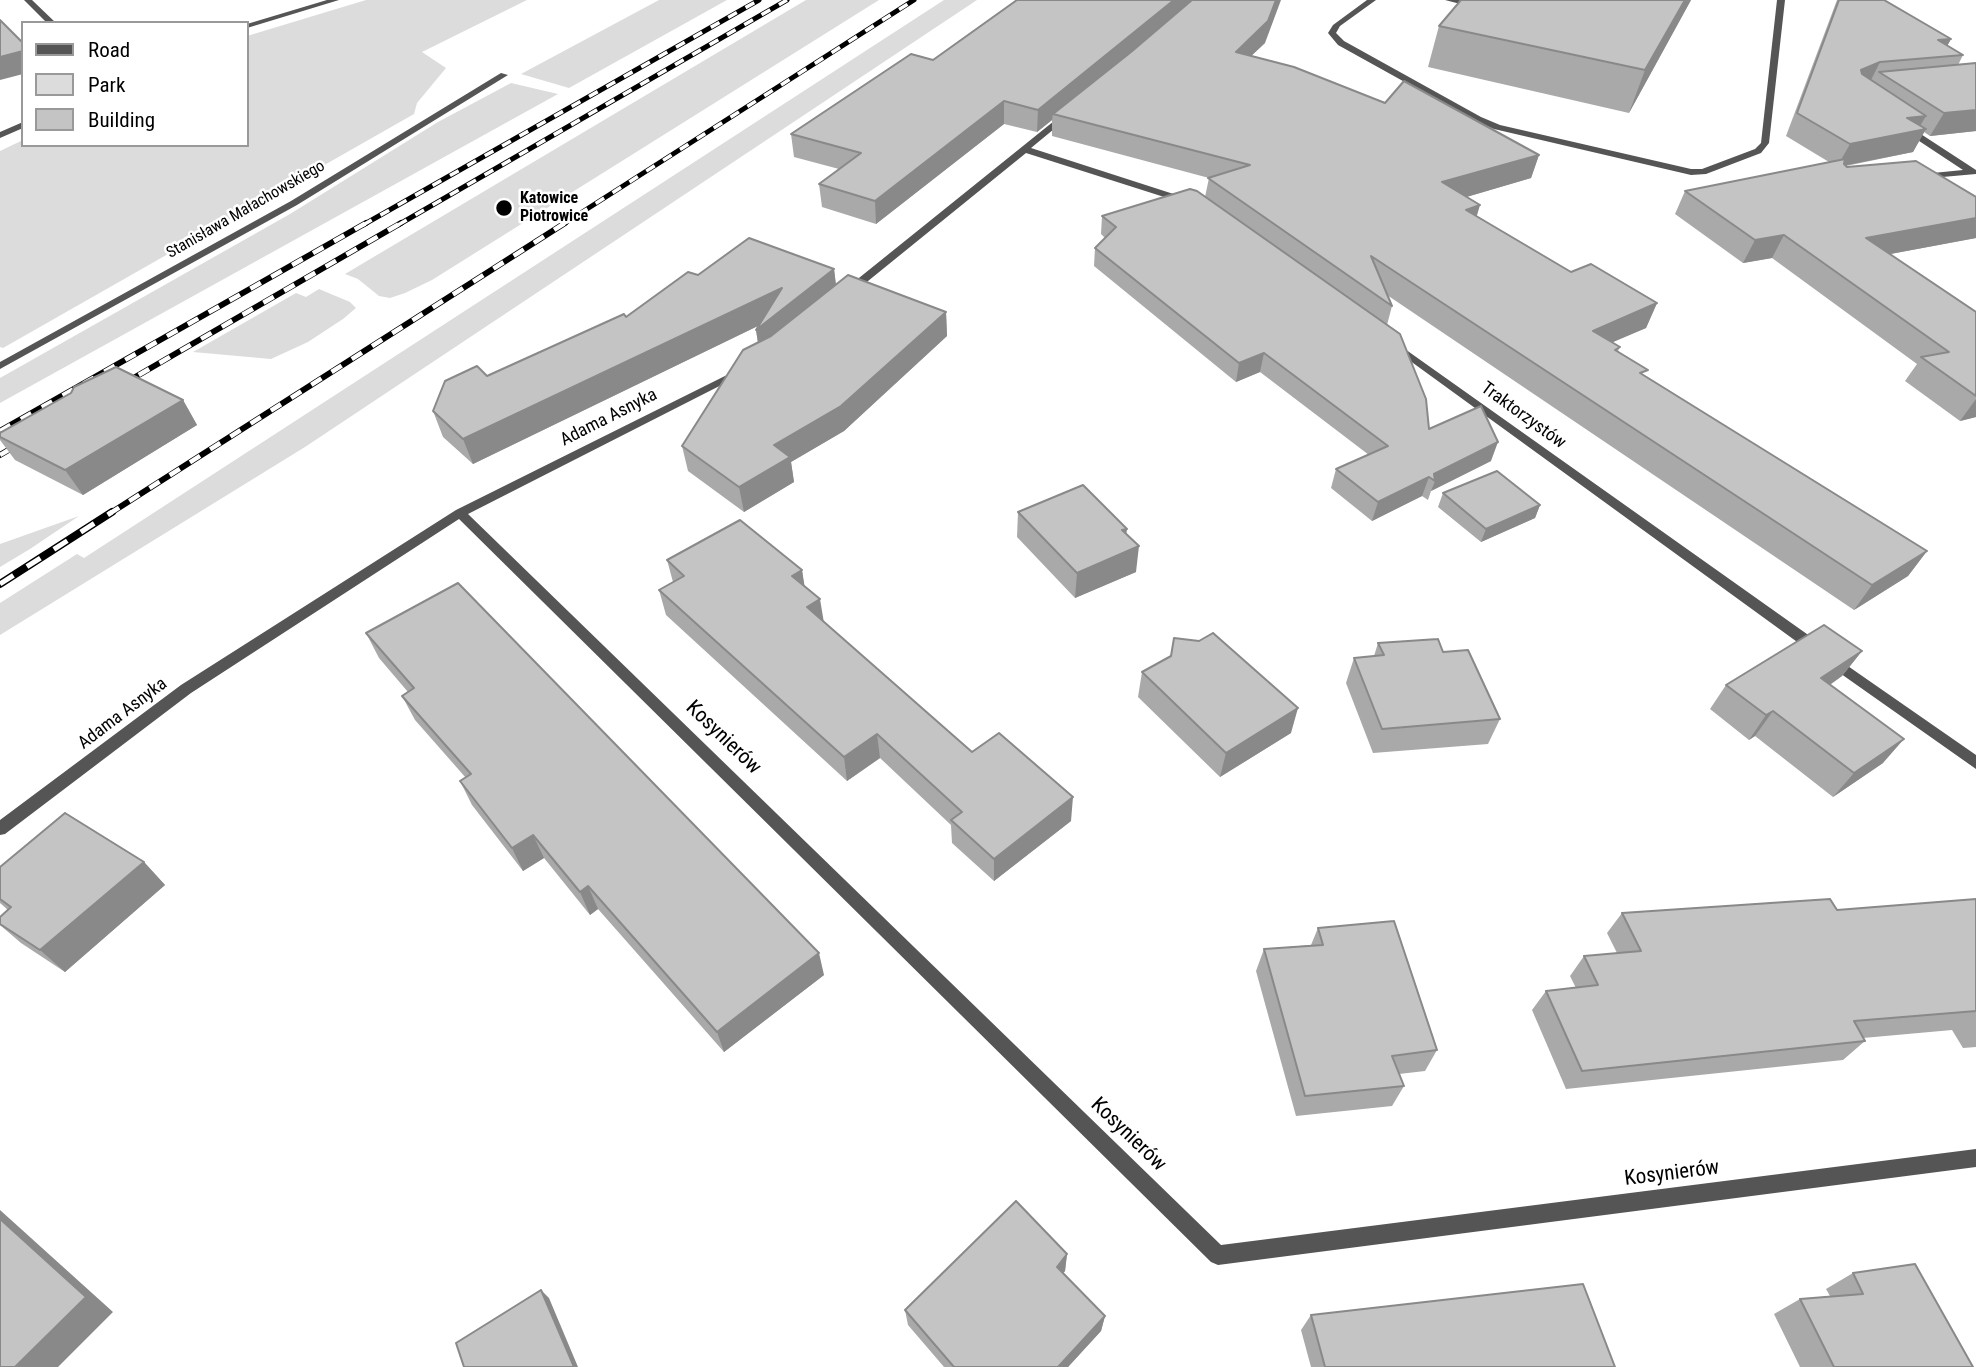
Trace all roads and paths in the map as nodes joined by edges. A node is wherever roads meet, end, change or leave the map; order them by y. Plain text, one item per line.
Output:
1 (28, 0) edge
2 (334, 0) edge
3 (1372, 0) edge
4 (1449, 0) edge
5 (1781, 0) edge
6 (1486, 8) edge
7 (50, 21) edge
8 (248, 26) edge
9 (504, 75) dead end
10 (1074, 110) edge
11 (1902, 125) edge
12 (21, 126) edge
13 (0, 135) edge
14 (1024, 149) junction
15 (1974, 172) edge
16 (1918, 177) edge
17 (1199, 205) edge
18 (843, 296) edge
19 (1379, 334) edge
20 (756, 363) edge
21 (0, 366) edge
22 (460, 513) junction
23 (1976, 763) edge
24 (0, 828) edge
25 (1976, 1158) edge

1 - 7 street
2 - 8 street
3 - 5 street
4 - 6 street
9 - 21 street, Stanisława Małachowskiego
10 - 14 street
11 - 15 street
12 - 13 street
14 - 17 street
14 - 18 street
15 - 16 street
19 - 23 street, Traktorzystów
20 - 22 street, Adama Asnyka
22 - 24 street, Adama Asnyka
22 - 25 street, Kosynierów

